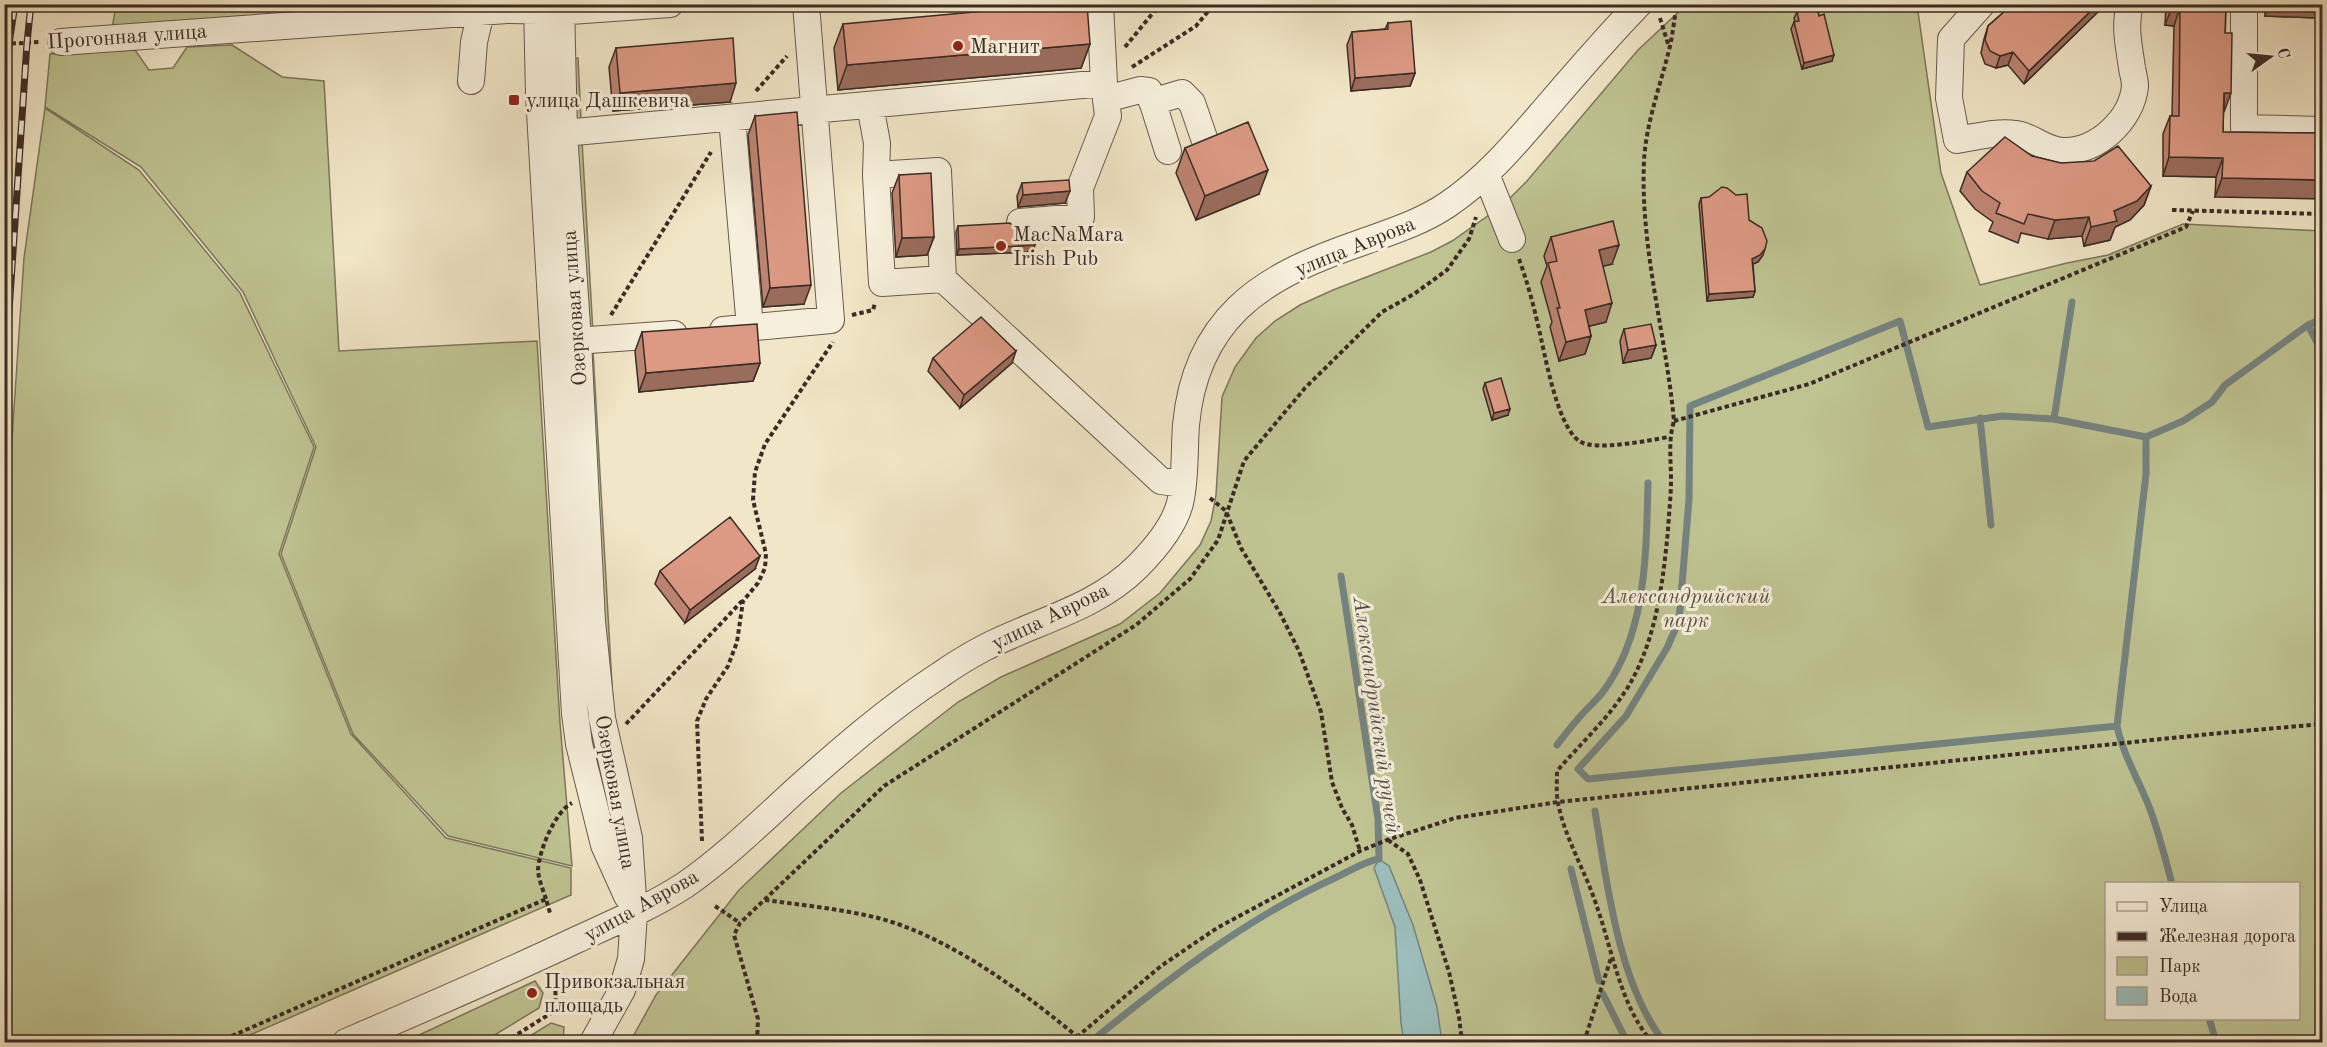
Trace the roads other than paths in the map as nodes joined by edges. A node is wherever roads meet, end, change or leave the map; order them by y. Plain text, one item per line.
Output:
1 (670, 4) edge
2 (806, 4) edge
3 (1100, 4) edge
4 (1982, 4) edge
5 (2130, 4) edge
6 (2244, 4) edge
7 (549, 8) edge
8 (1649, 11) edge
9 (481, 12) junction
10 (61, 42) road end
11 (471, 81) dead end
12 (1112, 85) junction
13 (1152, 102) junction
14 (870, 105) junction
15 (814, 111) junction
16 (732, 118) junction
17 (2322, 130) edge
18 (564, 133) junction
19 (1204, 138) edge
20 (1168, 151) dead end
21 (1485, 174) junction
22 (876, 175) junction
23 (1020, 222) dead end
24 (1512, 239) dead end
25 (943, 279) junction
26 (750, 328) junction
27 (578, 341) junction
28 (552, 342) junction
29 (1183, 484) junction
30 (634, 913) junction
31 (346, 1042) edge
32 (593, 1042) edge

1 - 7 street
2 - 15 street
3 - 12 street
4 - 5 street
6 - 17 street
7 - 9 street, Прогонная улица
7 - 18 street, Озерковая улица
7 - 28 street, Озерковая улица
8 - 21 street, улица Аврова
9 - 10 street, Прогонная улица
9 - 11 street
12 - 13 street
12 - 14 street
12 - 23 street
13 - 19 street
13 - 20 street
14 - 15 street
14 - 22 street
15 - 16 street
15 - 26 street
16 - 18 street
16 - 26 street
18 - 27 street, Озерковая улица
21 - 24 street
21 - 29 street, улица Аврова
22 - 25 street
22 - 25 street
25 - 29 street
26 - 27 street
27 - 28 street
27 - 30 street, Озерковая улица
28 - 30 street, Озерковая улица
29 - 30 street, улица Аврова
30 - 31 street, улица Аврова
30 - 32 street

